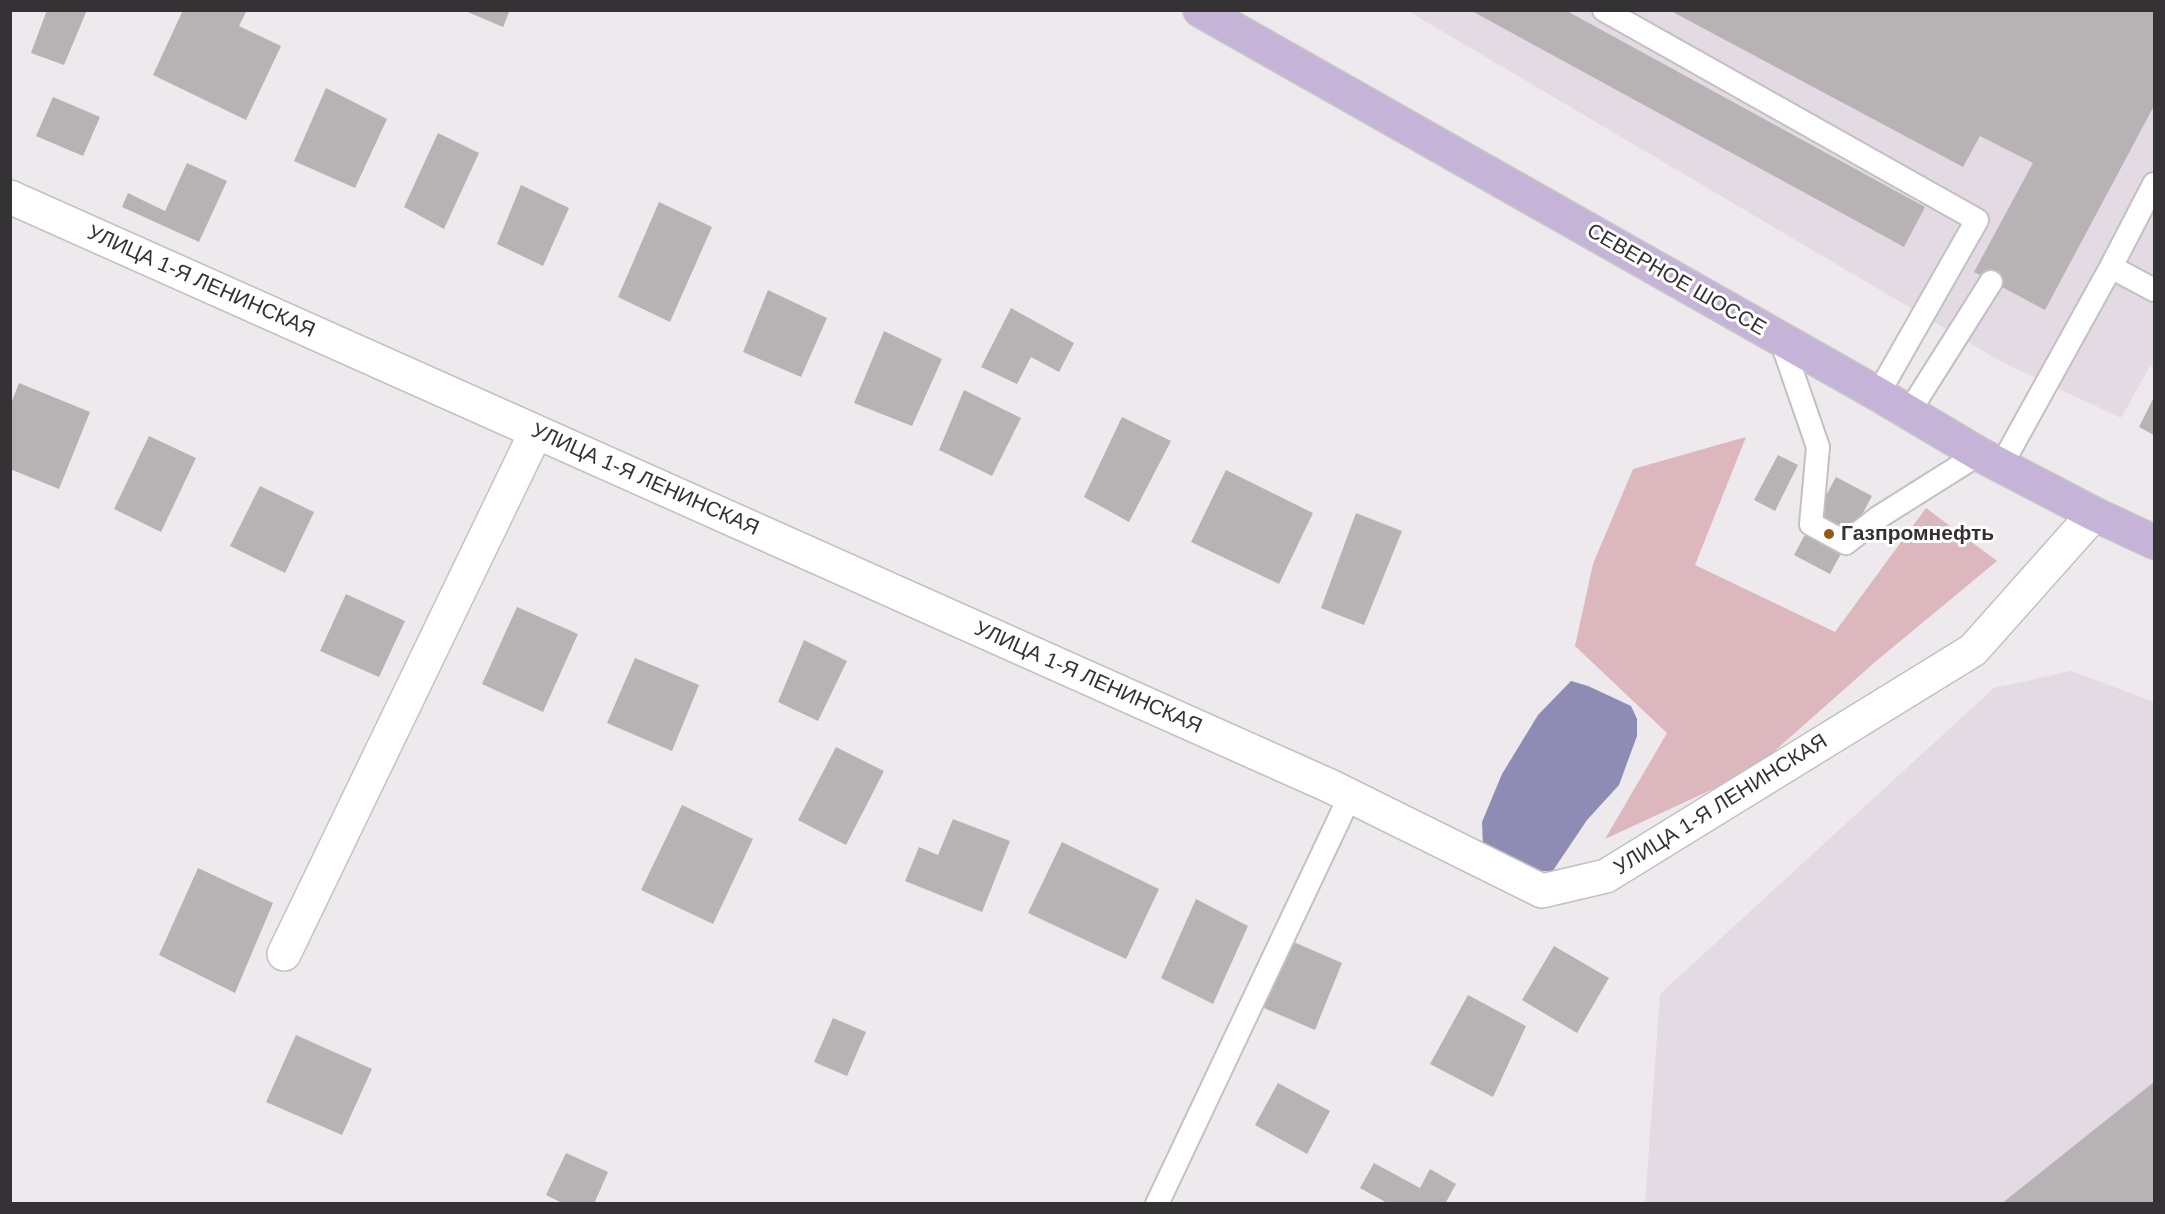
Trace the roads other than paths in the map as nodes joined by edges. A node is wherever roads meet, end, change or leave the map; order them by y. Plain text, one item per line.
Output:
1 (1200, 10) edge
2 (1604, 10) edge
3 (2154, 184) edge
4 (10, 197) edge
5 (2111, 267) junction
6 (1991, 282) dead end
7 (2154, 291) edge
8 (1781, 340) junction
9 (1878, 394) junction
10 (1909, 412) junction
11 (536, 432) junction
12 (1990, 459) junction
13 (2094, 514) junction
14 (2154, 542) edge
15 (1350, 796) junction
16 (284, 954) dead end
17 (1157, 1203) edge

1 - 8 main road, СЕВЕРНОЕ ШОССЕ
2 - 9 lane
3 - 5 lane
4 - 11 street, УЛИЦА 1-Я ЛЕНИНСКАЯ
5 - 7 lane
5 - 12 lane
6 - 10 lane
8 - 9 main road, СЕВЕРНОЕ ШОССЕ
8 - 12 lane
9 - 10 main road, СЕВЕРНОЕ ШОССЕ
10 - 12 main road, СЕВЕРНОЕ ШОССЕ
11 - 15 street, УЛИЦА 1-Я ЛЕНИНСКАЯ
11 - 16 street
12 - 13 main road, СЕВЕРНОЕ ШОССЕ
13 - 14 main road, СЕВЕРНОЕ ШОССЕ
13 - 15 street, УЛИЦА 1-Я ЛЕНИНСКАЯ
15 - 17 lane

